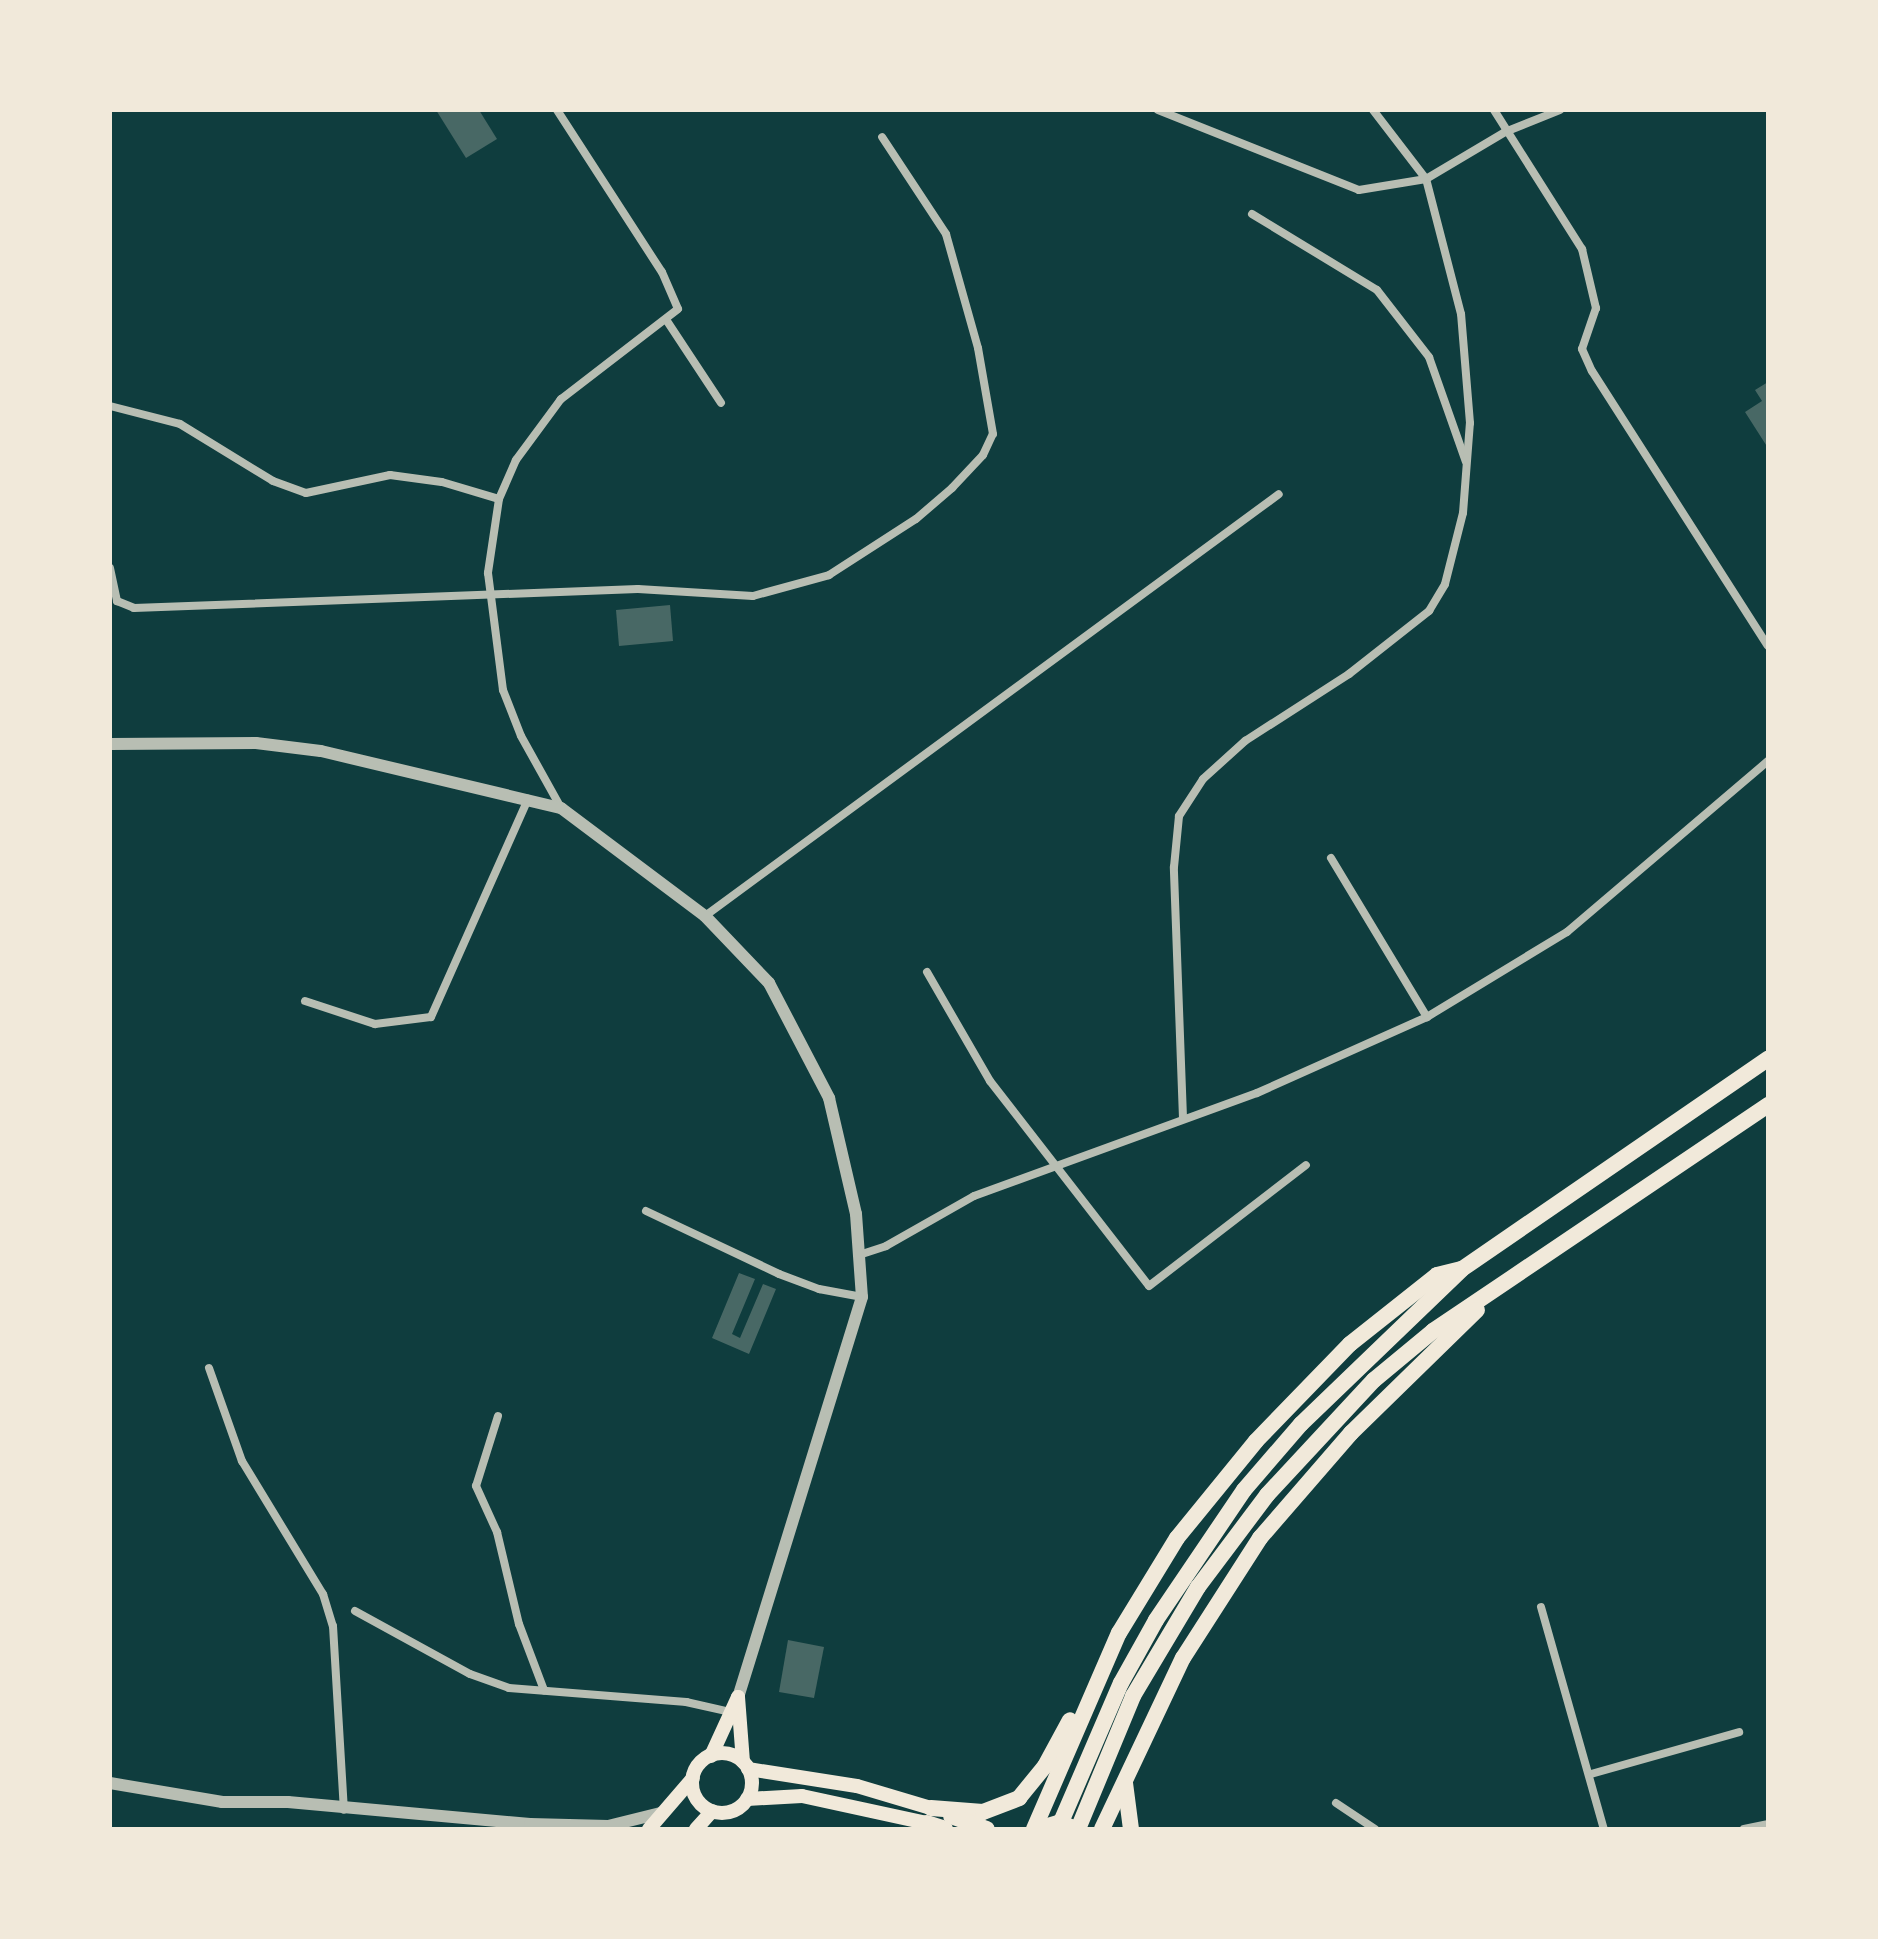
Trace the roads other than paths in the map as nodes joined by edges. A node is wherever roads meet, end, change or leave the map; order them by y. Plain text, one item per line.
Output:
1 (557, 110) edge
2 (1158, 110) edge
3 (1373, 110) edge
4 (1494, 110) edge
5 (1560, 110) edge
6 (1505, 132) junction
7 (882, 137) dead end
8 (1426, 179) junction
9 (1252, 214) dead end
10 (667, 321) junction
11 (721, 403) dead end
12 (110, 406) edge
13 (1468, 468) junction
14 (1279, 494) dead end
15 (499, 499) junction
16 (110, 568) edge
17 (489, 593) junction
18 (1768, 646) edge
19 (110, 744) edge
20 (1768, 761) edge
21 (528, 799) junction
22 (561, 808) junction
23 (1331, 858) dead end
24 (705, 916) junction
25 (927, 972) dead end
26 (305, 1001) dead end
27 (1427, 1017) junction
28 (1768, 1059) edge
29 (1768, 1105) edge
30 (1183, 1118) junction
31 (1053, 1164) junction
32 (1306, 1165) dead end
33 (646, 1211) dead end
34 (862, 1254) junction
35 (1462, 1269) junction
36 (1505, 1282) junction
37 (862, 1297) junction
38 (209, 1368) dead end
39 (498, 1416) dead end
40 (1541, 1607) dead end
41 (355, 1611) dead end
42 (1093, 1686) junction
43 (544, 1690) junction
44 (738, 1697) junction
45 (730, 1712) junction
46 (1739, 1732) dead end
47 (711, 1756) junction
48 (745, 1766) junction
49 (1591, 1774) junction
50 (693, 1778) junction
51 (1125, 1782) junction
52 (110, 1783) edge
53 (747, 1799) junction
54 (1336, 1803) dead end
55 (344, 1811) junction
56 (712, 1811) junction
57 (661, 1813) junction
58 (931, 1820) edge
59 (1768, 1824) edge
60 (649, 1829) edge
61 (696, 1829) edge
62 (945, 1829) edge
63 (987, 1829) edge
64 (1036, 1829) edge
65 (1058, 1829) edge
66 (1078, 1829) edge
67 (1102, 1829) edge
68 (1131, 1829) edge
69 (1375, 1829) edge
70 (1604, 1829) edge
71 (1744, 1829) edge

1 - 10 street
2 - 8 street
3 - 8 street
4 - 6 street
5 - 6 street
6 - 8 street
6 - 18 street
7 - 17 street
8 - 13 street
9 - 13 street
10 - 11 street
10 - 15 street
12 - 15 street
13 - 30 street
14 - 24 street
15 - 17 street
16 - 17 street
17 - 22 street
19 - 21 street
20 - 27 street
21 - 22 street
21 - 26 street
22 - 24 street
23 - 27 street
24 - 34 street
25 - 31 street
27 - 30 street
28 - 35 highway
29 - 36 highway
30 - 31 street
31 - 32 street
31 - 34 street
33 - 37 street
34 - 37 street
35 - 42 highway
35 - 65 highway
36 - 51 highway
36 - 66 highway
37 - 44 street
38 - 55 street
39 - 43 street
40 - 49 street
41 - 43 street
42 - 58 highway
42 - 64 highway
43 - 45 street
44 - 45 main road
44 - 48 main road
45 - 47 main road
46 - 49 street
47 - 48 main road
47 - 50 main road
48 - 53 main road
48 - 58 main road
49 - 70 street
50 - 56 main road
50 - 57 main road
51 - 67 highway
51 - 68 highway
52 - 55 street
53 - 56 main road
53 - 58 main road
54 - 69 street
55 - 57 street
56 - 61 main road
57 - 60 main road
58 - 62 highway
58 - 63 highway
59 - 71 street
64 - 66 highway

